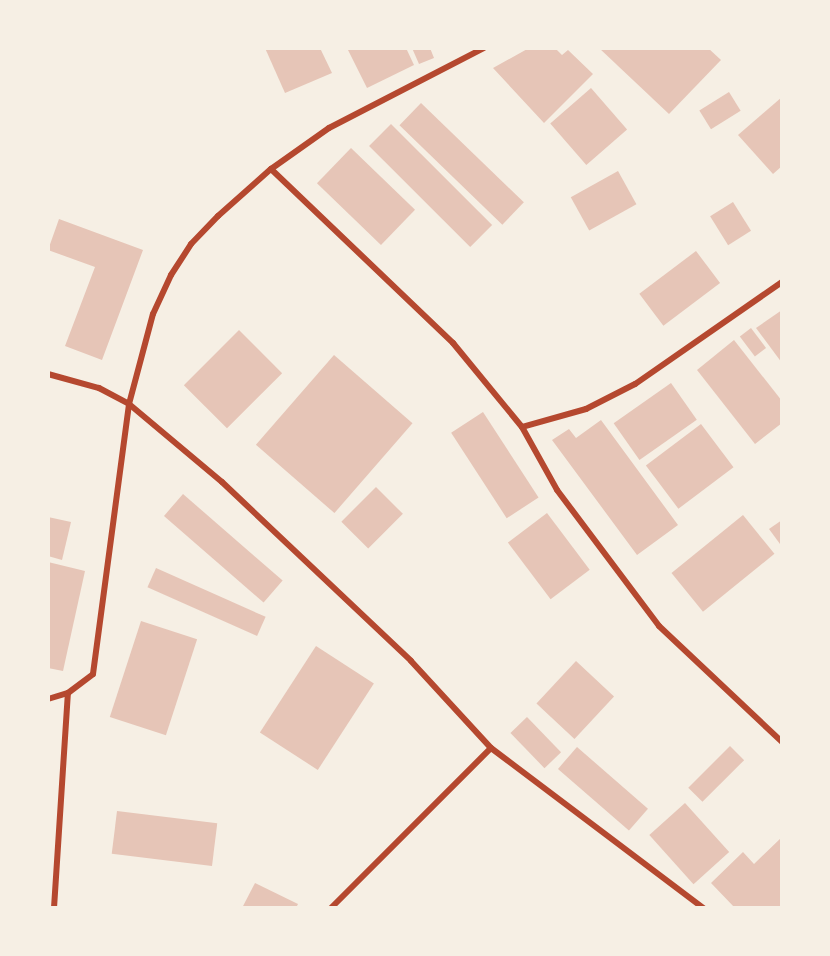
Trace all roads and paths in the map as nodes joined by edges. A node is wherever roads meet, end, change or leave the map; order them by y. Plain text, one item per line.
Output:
1 (484, 48) edge
2 (271, 169) junction
3 (782, 282) edge
4 (48, 374) edge
5 (129, 404) junction
6 (522, 427) junction
7 (68, 693) junction
8 (48, 699) edge
9 (782, 742) edge
10 (491, 748) junction
11 (54, 908) edge
12 (331, 908) edge
13 (704, 908) edge

1 - 2 street
2 - 5 street
2 - 6 street
3 - 6 street
4 - 5 street
5 - 7 street
5 - 10 street
6 - 9 street
7 - 8 street
7 - 11 street
10 - 12 street
10 - 13 street

